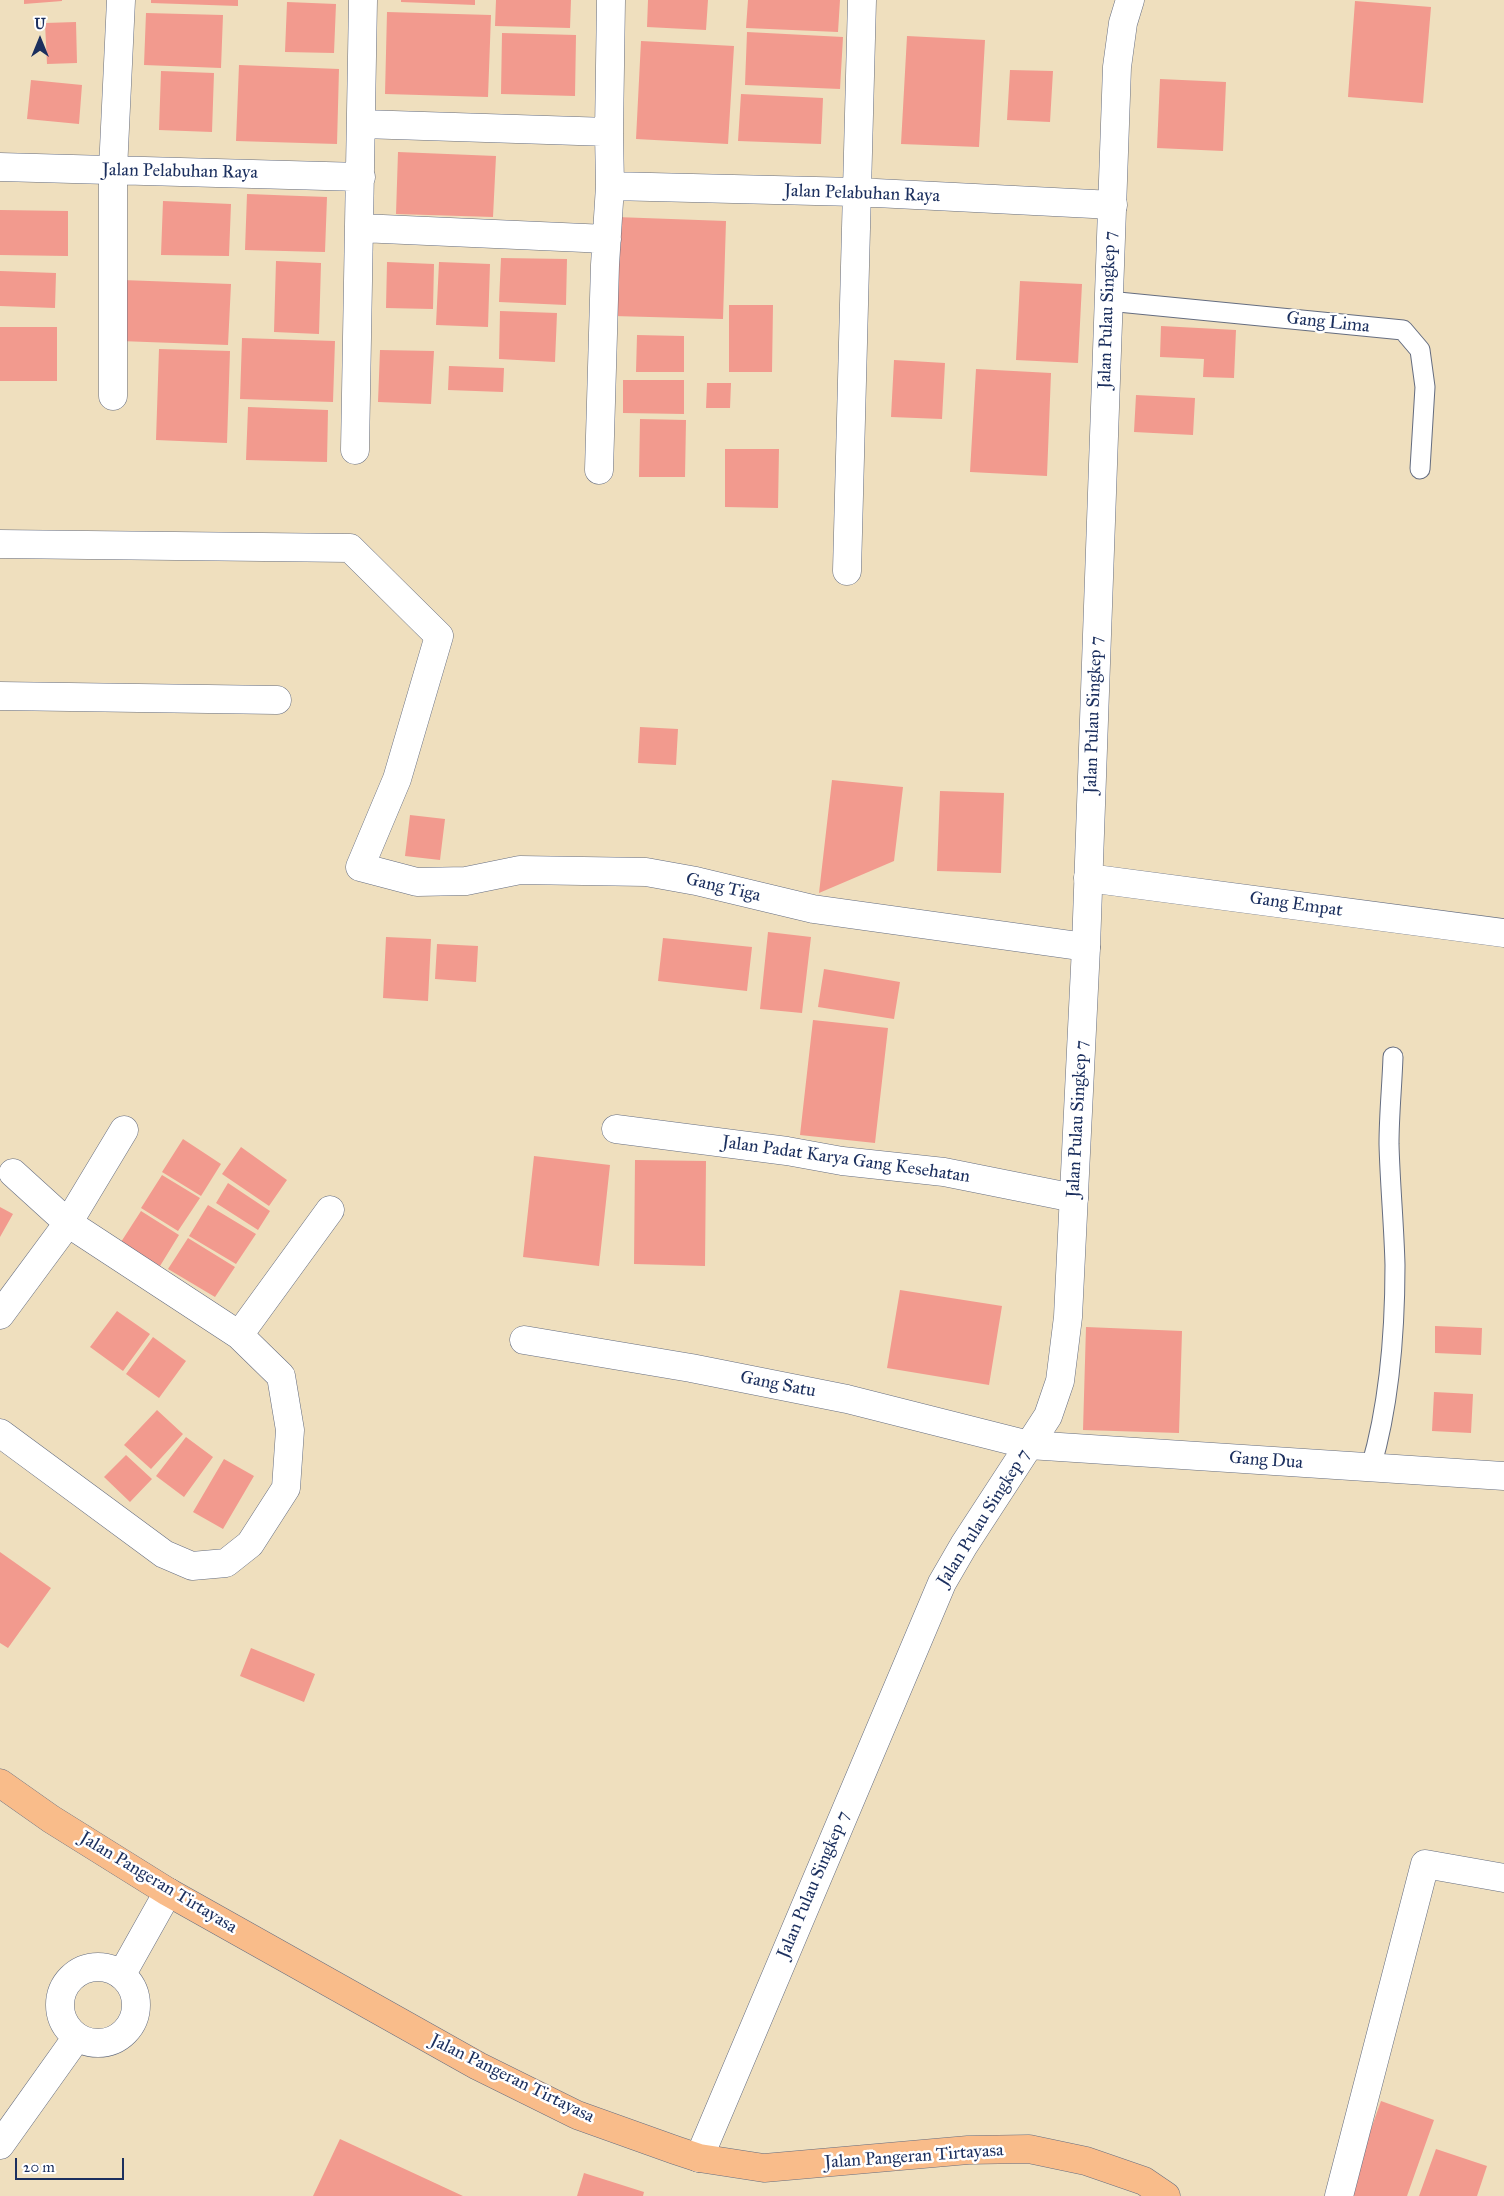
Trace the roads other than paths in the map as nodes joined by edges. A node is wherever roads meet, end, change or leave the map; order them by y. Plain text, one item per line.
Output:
1 (121, 0) edge
2 (363, 0) edge
3 (611, 0) edge
4 (862, 0) edge
5 (1130, 0) edge
6 (362, 124) junction
7 (609, 132) junction
8 (0, 168) edge
9 (113, 170) junction
10 (361, 177) junction
11 (610, 186) junction
12 (856, 192) junction
13 (1113, 205) junction
14 (360, 228) junction
15 (606, 239) junction
16 (1108, 301) junction
17 (113, 396) dead end
18 (356, 450) dead end
19 (1420, 468) dead end
20 (599, 470) dead end
21 (0, 544) edge
22 (847, 571) dead end
23 (0, 696) edge
24 (277, 700) dead end
25 (1088, 878) junction
26 (1504, 933) edge
27 (1086, 947) junction
28 (1393, 1057) dead end
29 (616, 1129) dead end
30 (124, 1130) dead end
31 (13, 1172) dead end
32 (1074, 1198) junction
33 (330, 1210) dead end
34 (68, 1223) junction
35 (0, 1315) edge
36 (239, 1335) junction
37 (524, 1340) dead end
38 (0, 1433) edge
39 (1028, 1445) junction
40 (1371, 1468) junction
41 (1504, 1476) edge
42 (0, 1783) edge
43 (1504, 1878) edge
44 (168, 1892) junction
45 (122, 1974) junction
46 (77, 2037) junction
47 (0, 2145) edge
48 (699, 2158) junction
49 (1166, 2196) edge
50 (1339, 2196) edge

1 - 9 street
2 - 6 street
3 - 7 street
4 - 12 street
5 - 13 street, Jalan Pulau Singkep 7
6 - 7 street
6 - 10 street
7 - 11 street
8 - 9 street, Jalan Pelabuhan Raya
9 - 10 street, Jalan Pelabuhan Raya
9 - 17 street
10 - 14 street
11 - 12 street, Jalan Pelabuhan Raya
11 - 15 street
12 - 13 street, Jalan Pelabuhan Raya
12 - 22 street
13 - 16 street, Jalan Pulau Singkep 7
14 - 15 street
14 - 18 street
15 - 20 street
16 - 19 lane, Gang Lima
16 - 25 street, Jalan Pulau Singkep 7
21 - 27 street, Gang Tiga
23 - 24 street
25 - 26 street, Gang Empat
25 - 27 street, Jalan Pulau Singkep 7
27 - 32 street, Jalan Pulau Singkep 7
28 - 40 lane
29 - 32 street, Jalan Padat Karya Gang Kesehatan
30 - 34 street
31 - 34 street
32 - 39 street, Jalan Pulau Singkep 7
33 - 36 street
34 - 35 street
34 - 36 street
36 - 38 street
37 - 39 street, Gang Satu
39 - 40 street, Gang Dua
39 - 48 street, Jalan Pulau Singkep 7
40 - 41 street, Gang Dua
42 - 44 main road, Jalan Pangeran Tirtayasa
43 - 50 street
44 - 45 street
44 - 48 main road, Jalan Pangeran Tirtayasa
45 - 46 street
45 - 46 street
46 - 47 street
48 - 49 main road, Jalan Pangeran Tirtayasa

